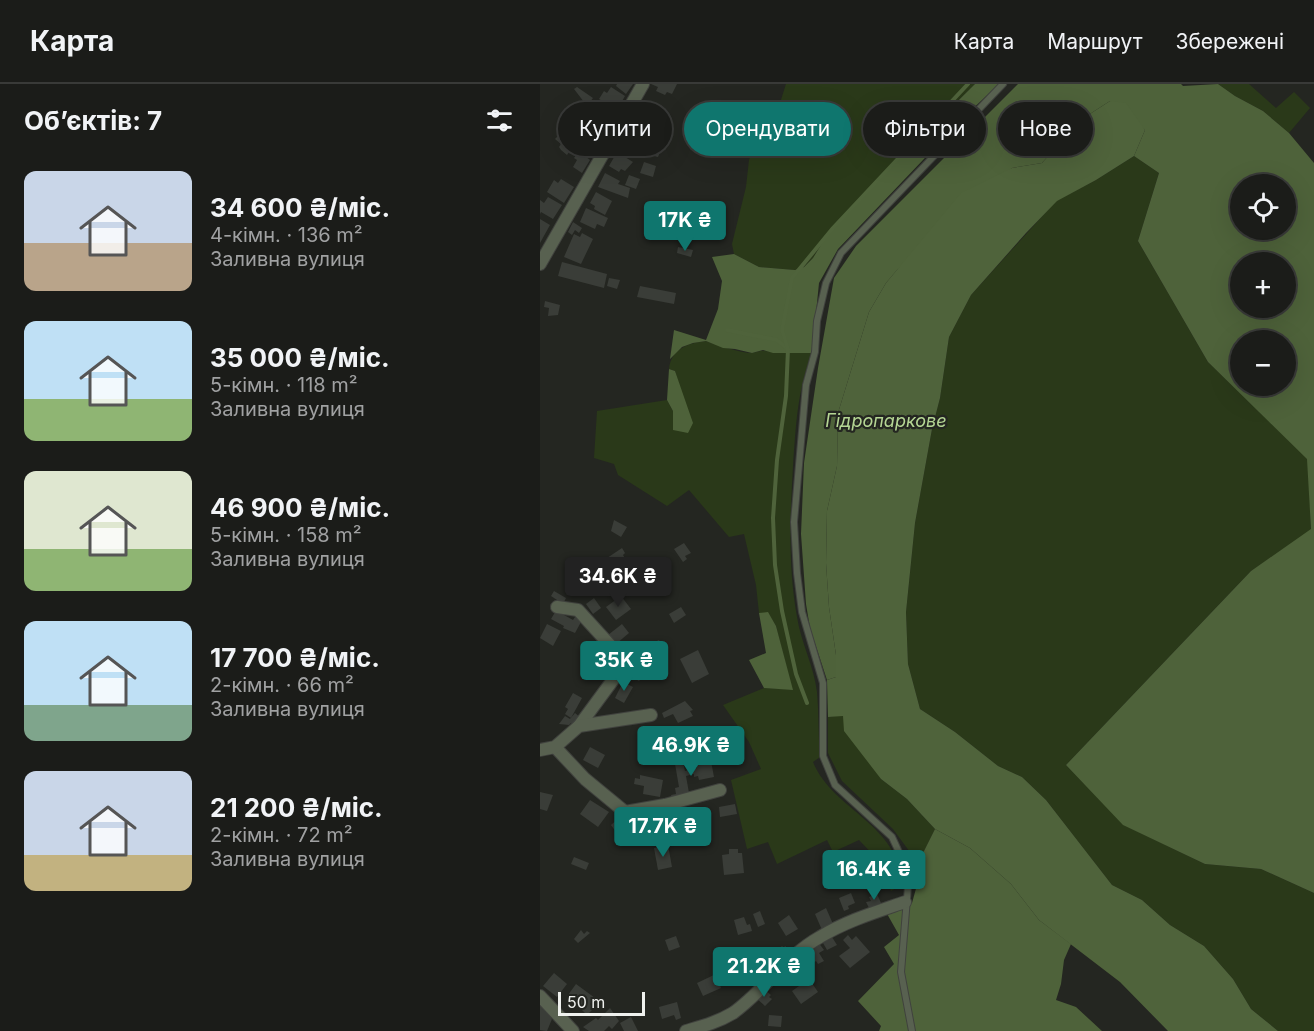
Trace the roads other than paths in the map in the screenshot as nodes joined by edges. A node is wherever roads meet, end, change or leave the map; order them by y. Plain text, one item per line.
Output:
1 (644, 84) edge
2 (1003, 84) edge
3 (540, 264) edge
4 (557, 607) dead end
5 (651, 715) dead end
6 (579, 726) junction
7 (555, 747) junction
8 (540, 750) edge
9 (720, 790) dead end
10 (905, 902) junction
11 (740, 952) dead end
12 (759, 988) junction
13 (540, 996) edge
14 (573, 1031) edge
15 (686, 1031) edge
16 (912, 1031) edge

1 - 3 street
2 - 10 lane
4 - 6 street
5 - 6 street
6 - 7 street
7 - 8 street
7 - 9 street
10 - 12 street
10 - 16 lane
11 - 12 lane
12 - 15 street
13 - 14 street

